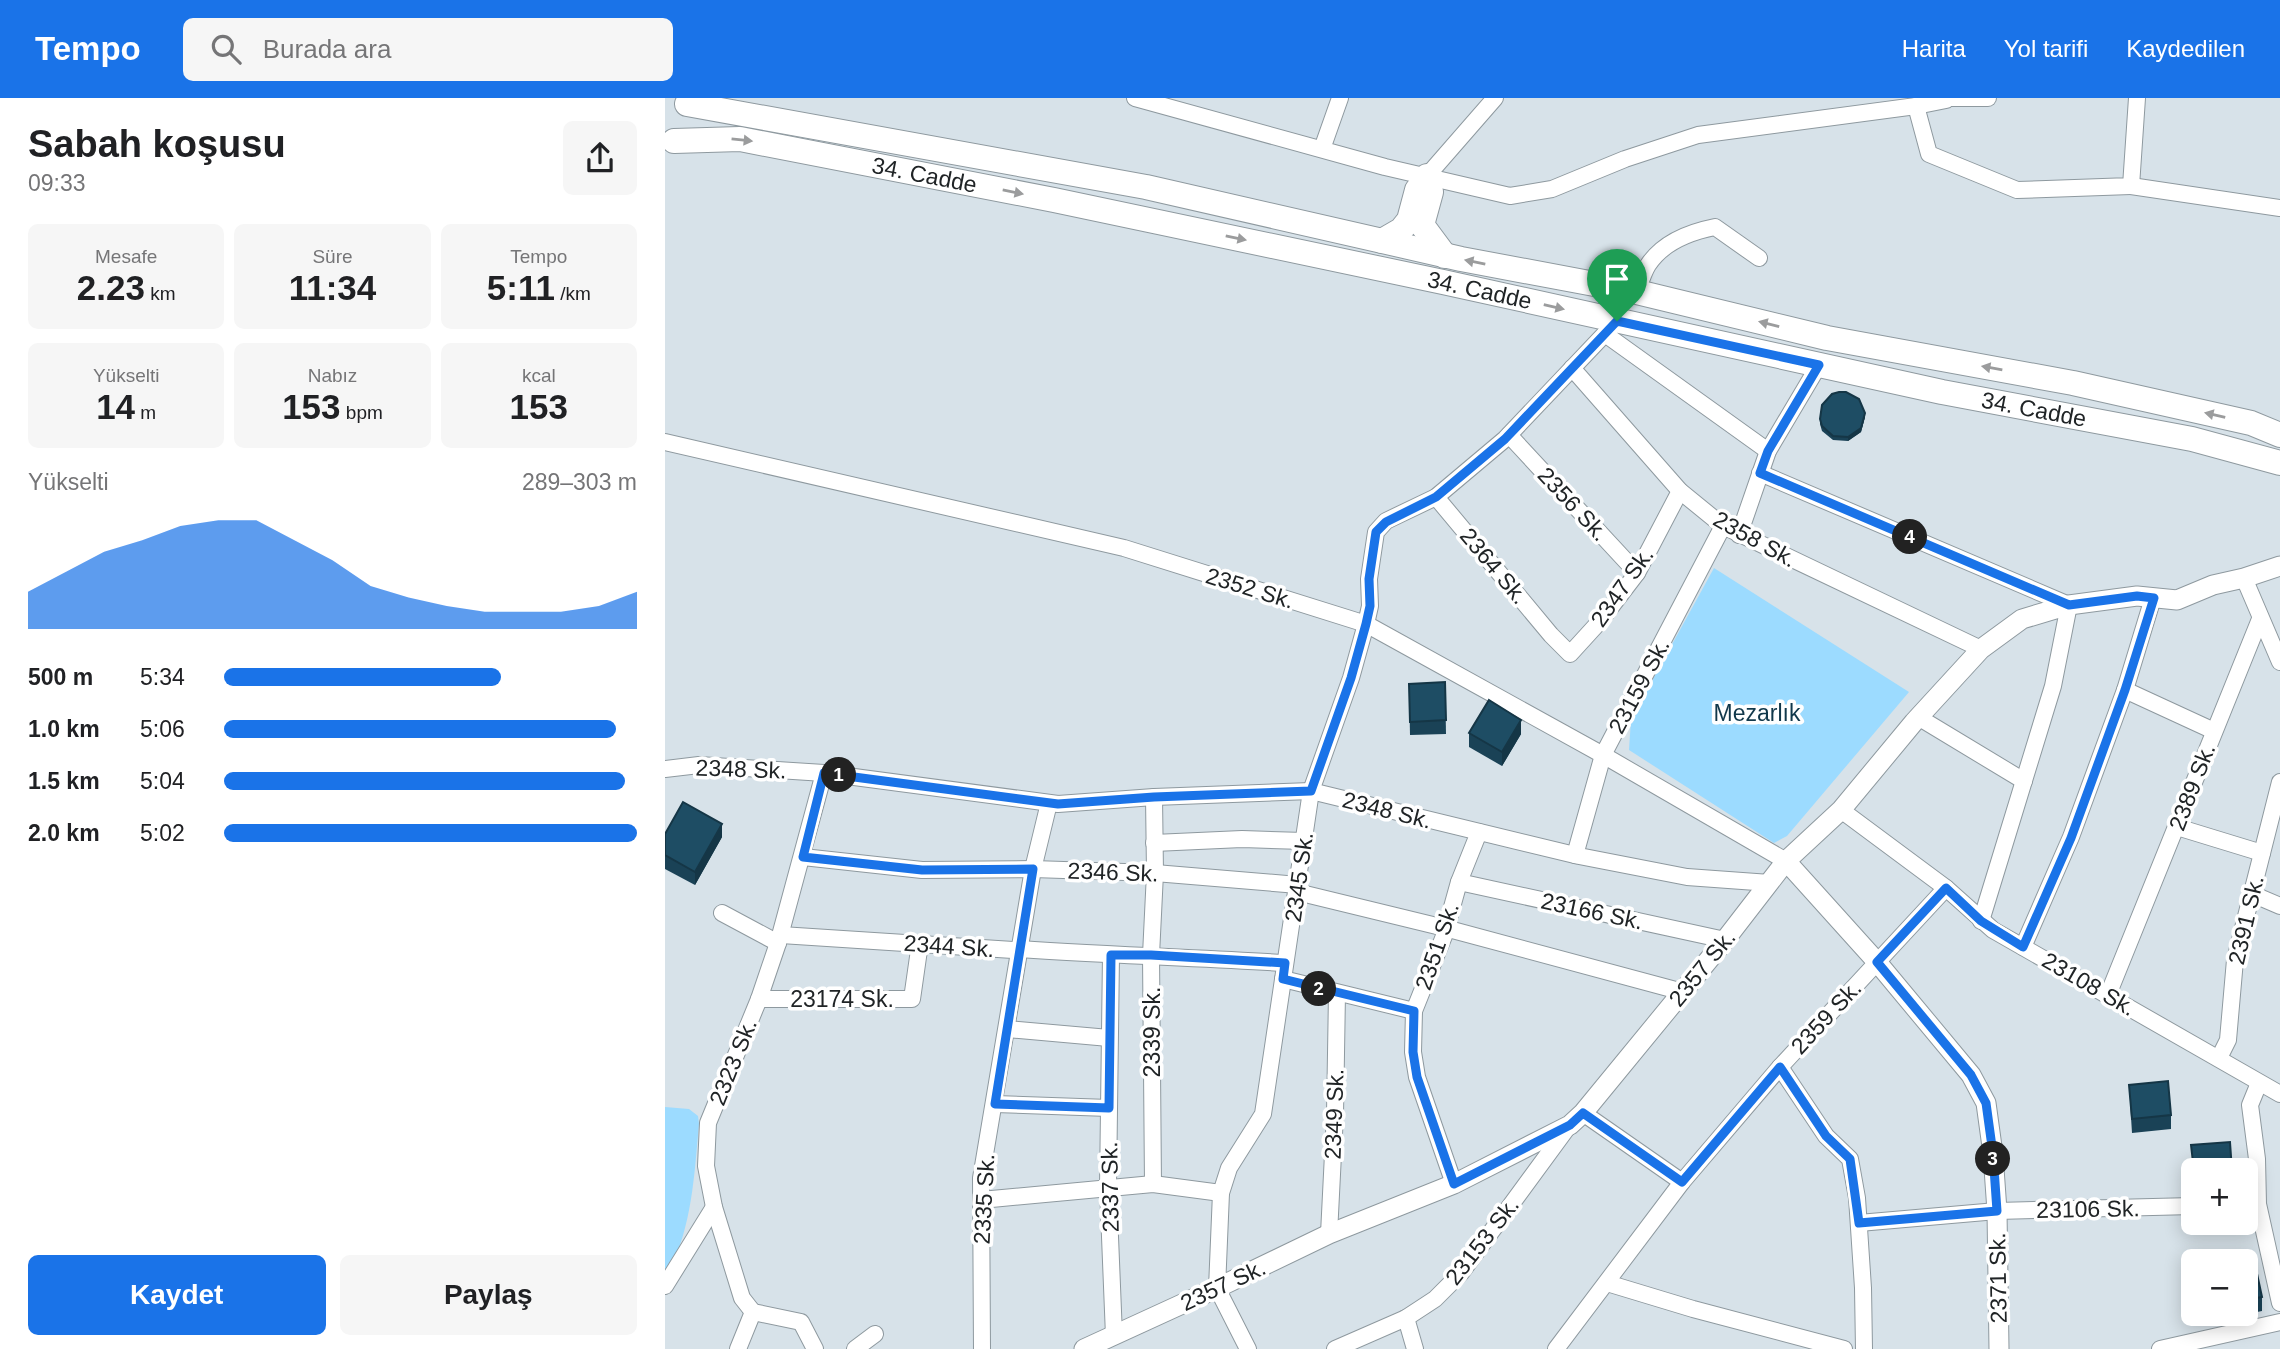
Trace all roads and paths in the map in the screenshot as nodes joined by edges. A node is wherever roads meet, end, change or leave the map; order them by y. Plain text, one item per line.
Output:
1 (720, 98) edge
2 (1135, 98) edge
3 (1340, 98) edge
4 (1495, 98) edge
5 (2137, 98) edge
6 (1944, 99) edge
7 (1979, 99) edge
8 (686, 101) edge
9 (1169, 102) edge
10 (1916, 106) junction
11 (750, 117) junction
12 (669, 143) edge
13 (1322, 149) junction
14 (1427, 176) junction
15 (2131, 186) junction
16 (2280, 208) edge
17 (1416, 223) junction
18 (1382, 241) junction
19 (1445, 256) junction
20 (1759, 258) dead end
21 (1637, 292) junction
22 (1611, 327) junction
23 (1819, 365) junction
24 (1572, 368) junction
25 (1509, 435) junction
26 (2280, 435) edge
27 (665, 442) edge
28 (1768, 451) junction
29 (2280, 463) edge
30 (1760, 473) junction
31 (1680, 491) junction
32 (1436, 497) junction
33 (1723, 526) junction
34 (1739, 536) junction
35 (2280, 566) edge
36 (1637, 573) junction
37 (2244, 578) junction
38 (2154, 598) junction
39 (2069, 605) junction
40 (2260, 619) junction
41 (1366, 624) junction
42 (1551, 635) joint
43 (1981, 649) junction
44 (2280, 662) edge
45 (2125, 690) junction
46 (1918, 717) junction
47 (2214, 732) junction
48 (1603, 755) junction
49 (665, 769) edge
50 (824, 773) junction
51 (2024, 781) junction
52 (2280, 782) edge
53 (1311, 791) junction
54 (1154, 797) junction
55 (1049, 803) junction
56 (1841, 810) junction
57 (2277, 811) edge
58 (2177, 827) junction
59 (1479, 832) junction
60 (1304, 841) junction
61 (1154, 842) junction
62 (2262, 853) junction
63 (1575, 855) junction
64 (803, 857) junction
65 (1786, 861) junction
66 (1033, 869) junction
67 (1155, 873) junction
68 (1459, 882) junction
69 (1770, 883) junction
70 (1298, 888) junction
71 (1946, 888) junction
72 (2252, 894) junction
73 (2280, 906) edge
74 (722, 913) dead end
75 (1981, 921) junction
76 (1445, 928) junction
77 (779, 939) junction
78 (1725, 940) junction
79 (920, 943) junction
80 (2023, 947) junction
81 (1020, 949) junction
82 (1111, 955) junction
83 (1151, 955) junction
84 (1877, 962) junction
85 (1284, 971) junction
86 (1683, 992) junction
87 (1337, 993) junction
88 (2108, 995) junction
89 (759, 999) junction
90 (1414, 1011) junction
91 (1007, 1029) junction
92 (1109, 1038) junction
93 (2219, 1058) junction
94 (1780, 1067) junction
95 (2259, 1083) junction
96 (2280, 1094) edge
97 (995, 1104) junction
98 (1109, 1108) junction
99 (1576, 1119) junction
100 (2257, 1158) edge
101 (1682, 1182) junction
102 (1153, 1184) junction
103 (1454, 1184) junction
104 (1108, 1187) junction
105 (1221, 1193) junction
106 (981, 1200) junction
107 (2181, 1206) edge
108 (713, 1207) junction
109 (1997, 1211) junction
110 (1859, 1223) junction
111 (2258, 1225) edge
112 (1329, 1234) junction
113 (1607, 1283) junction
114 (665, 1286) edge
115 (1217, 1288) junction
116 (2280, 1303) edge
117 (753, 1312) junction
118 (1406, 1318) junction
119 (2280, 1322) edge
120 (875, 1335) dead end
121 (1114, 1336) junction
122 (1791, 1342) edge
123 (2181, 1346) edge
124 (738, 1349) edge
125 (815, 1349) edge
126 (855, 1349) edge
127 (982, 1349) edge
128 (1084, 1349) edge
129 (1248, 1349) edge
130 (1335, 1349) edge
131 (1415, 1349) edge
132 (1556, 1349) edge
133 (1843, 1349) edge
134 (1864, 1349) edge
135 (1999, 1349) edge
136 (2160, 1349) edge

1 - 11 main road
2 - 9 street
3 - 13 street
4 - 14 street
5 - 15 street
6 - 7 street
6 - 10 street
8 - 11 main road, 34. Cadde
8 - 12 main road
9 - 13 street
10 - 14 street
10 - 15 street
11 - 18 main road, 34. Cadde
12 -> 22 main road, 34. Cadde
13 - 14 street
14 - 17 main road
15 - 16 street
17 - 18 main road
17 - 19 main road
18 - 19 main road, 34. Cadde
21 -> 19 main road, 34. Cadde
20 - 21 street
26 -> 21 main road, 34. Cadde
22 - 23 main road, 34. Cadde
22 - 24 street
22 - 28 street
23 - 28 street
23 - 29 main road, 34. Cadde
24 - 25 street
24 - 31 street, 2358 Sk.
25 - 32 street
25 - 36 street, 2356 Sk.
27 - 41 street, 2352 Sk.
28 - 30 street
30 - 34 street
30 - 39 street
31 - 33 street, 2358 Sk.
31 - 36 street, 2347 Sk.
32 - 41 street, 2345 Sk.
32 - 42 street, 2364 Sk.
33 - 34 street, 2358 Sk.
33 - 48 street, 23159 Sk.
34 - 43 street, 2358 Sk.
35 - 37 street, 2357 Sk.
36 - 42 street, 2347 Sk.
37 - 38 street, 2357 Sk.
37 - 40 street
38 - 39 street, 2357 Sk.
38 - 45 street
39 - 43 street, 2357 Sk.
39 - 51 street
40 - 44 street
40 - 47 street, 2389 Sk.
41 - 48 street, 2352 Sk.
41 - 53 street, 2345 Sk.
43 - 46 street, 2357 Sk.
45 - 47 street
45 - 80 street
46 - 51 street
46 - 56 street, 2357 Sk.
47 - 58 street, 2389 Sk.
48 - 63 street, 23159 Sk.
48 - 65 street, 2352 Sk.
49 - 50 street, 2348 Sk.
50 - 55 street, 2348 Sk.
50 - 64 street, 2323 Sk.
51 - 75 street
52 - 57 street, 2391 Sk.
53 - 54 street, 2348 Sk.
53 - 59 street, 2348 Sk.
53 - 60 street, 2345 Sk.
54 - 55 street, 2348 Sk.
54 - 61 street, 2339 Sk.
55 - 66 street, 2335 Sk.
56 - 65 street, 2357 Sk.
56 - 71 street, 23108 Sk.
57 - 62 street, 2391 Sk.
58 - 62 street
58 - 88 street, 2389 Sk.
59 - 63 street, 2348 Sk.
59 - 68 street, 2351 Sk.
60 - 61 street
60 - 70 street, 2345 Sk.
61 - 67 street, 2339 Sk.
62 - 72 street, 2391 Sk.
63 - 69 street, 2348 Sk.
64 - 66 street, 2346 Sk.
64 - 77 street, 2323 Sk.
65 - 69 street, 2357 Sk.
65 - 84 street, 2371 Sk.
66 - 67 street, 2346 Sk.
66 - 81 street, 2335 Sk.
67 - 70 street, 2346 Sk.
67 - 83 street, 2339 Sk.
68 - 76 street, 2351 Sk.
68 - 78 street, 23166 Sk.
69 - 78 street, 2357 Sk.
70 - 76 street, 2346 Sk.
70 - 85 street, 2345 Sk.
71 - 75 street, 23108 Sk.
71 - 84 street, 2359 Sk.
72 - 73 street
72 - 93 street, 2391 Sk.
74 - 77 street, 2344 Sk.
75 - 80 street, 23108 Sk.
76 - 86 street, 2346 Sk.
76 - 90 street, 2351 Sk.
77 - 79 street, 2344 Sk.
77 - 89 street, 2323 Sk.
78 - 86 street, 2357 Sk.
79 - 81 street, 2344 Sk.
79 - 89 street, 23174 Sk.
80 - 88 street, 23108 Sk.
81 - 82 street, 2344 Sk.
81 - 91 street, 2335 Sk.
82 - 83 street, 2344 Sk.
82 - 92 street, 2337 Sk.
83 - 85 street, 2344 Sk.
83 - 102 street, 2339 Sk.
84 - 94 street, 2359 Sk.
84 - 109 street, 2371 Sk.
85 - 87 street, 2344 Sk.
85 - 105 street, 2345 Sk.
86 - 99 street, 2357 Sk.
87 - 90 street, 2344 Sk.
87 - 112 street, 2349 Sk.
88 - 93 street, 23108 Sk.
89 - 108 street, 2323 Sk.
90 - 103 street, 2351 Sk.
91 - 92 street
91 - 97 street, 2335 Sk.
92 - 98 street, 2337 Sk.
93 - 95 street, 23108 Sk.
94 - 101 street, 2359 Sk.
94 - 110 street
95 - 96 street, 23108 Sk.
95 - 100 street
97 - 98 street
97 - 106 street, 2335 Sk.
98 - 104 street, 2337 Sk.
99 - 101 street
99 - 103 street, 2357 Sk.
99 - 118 street, 23153 Sk.
101 - 113 street, 2359 Sk.
102 - 104 street
102 - 105 street
103 - 112 street, 2357 Sk.
104 - 106 street
104 - 121 street, 2337 Sk.
105 - 115 street, 2345 Sk.
106 - 127 street, 2335 Sk.
107 - 109 street, 23106 Sk.
108 - 114 street
108 - 117 street, 2323 Sk.
109 - 110 street, 23106 Sk.
109 - 135 street, 2371 Sk.
110 - 134 street
111 - 116 street
112 - 115 street, 2357 Sk.
113 - 122 street
113 - 132 street, 2359 Sk.
115 - 121 street, 2357 Sk.
115 - 129 street
117 - 124 street
117 - 125 street
118 - 130 street, 23153 Sk.
118 - 131 street
119 - 123 street
120 - 126 street
121 - 128 street, 2357 Sk.
122 - 133 street
123 - 136 street

